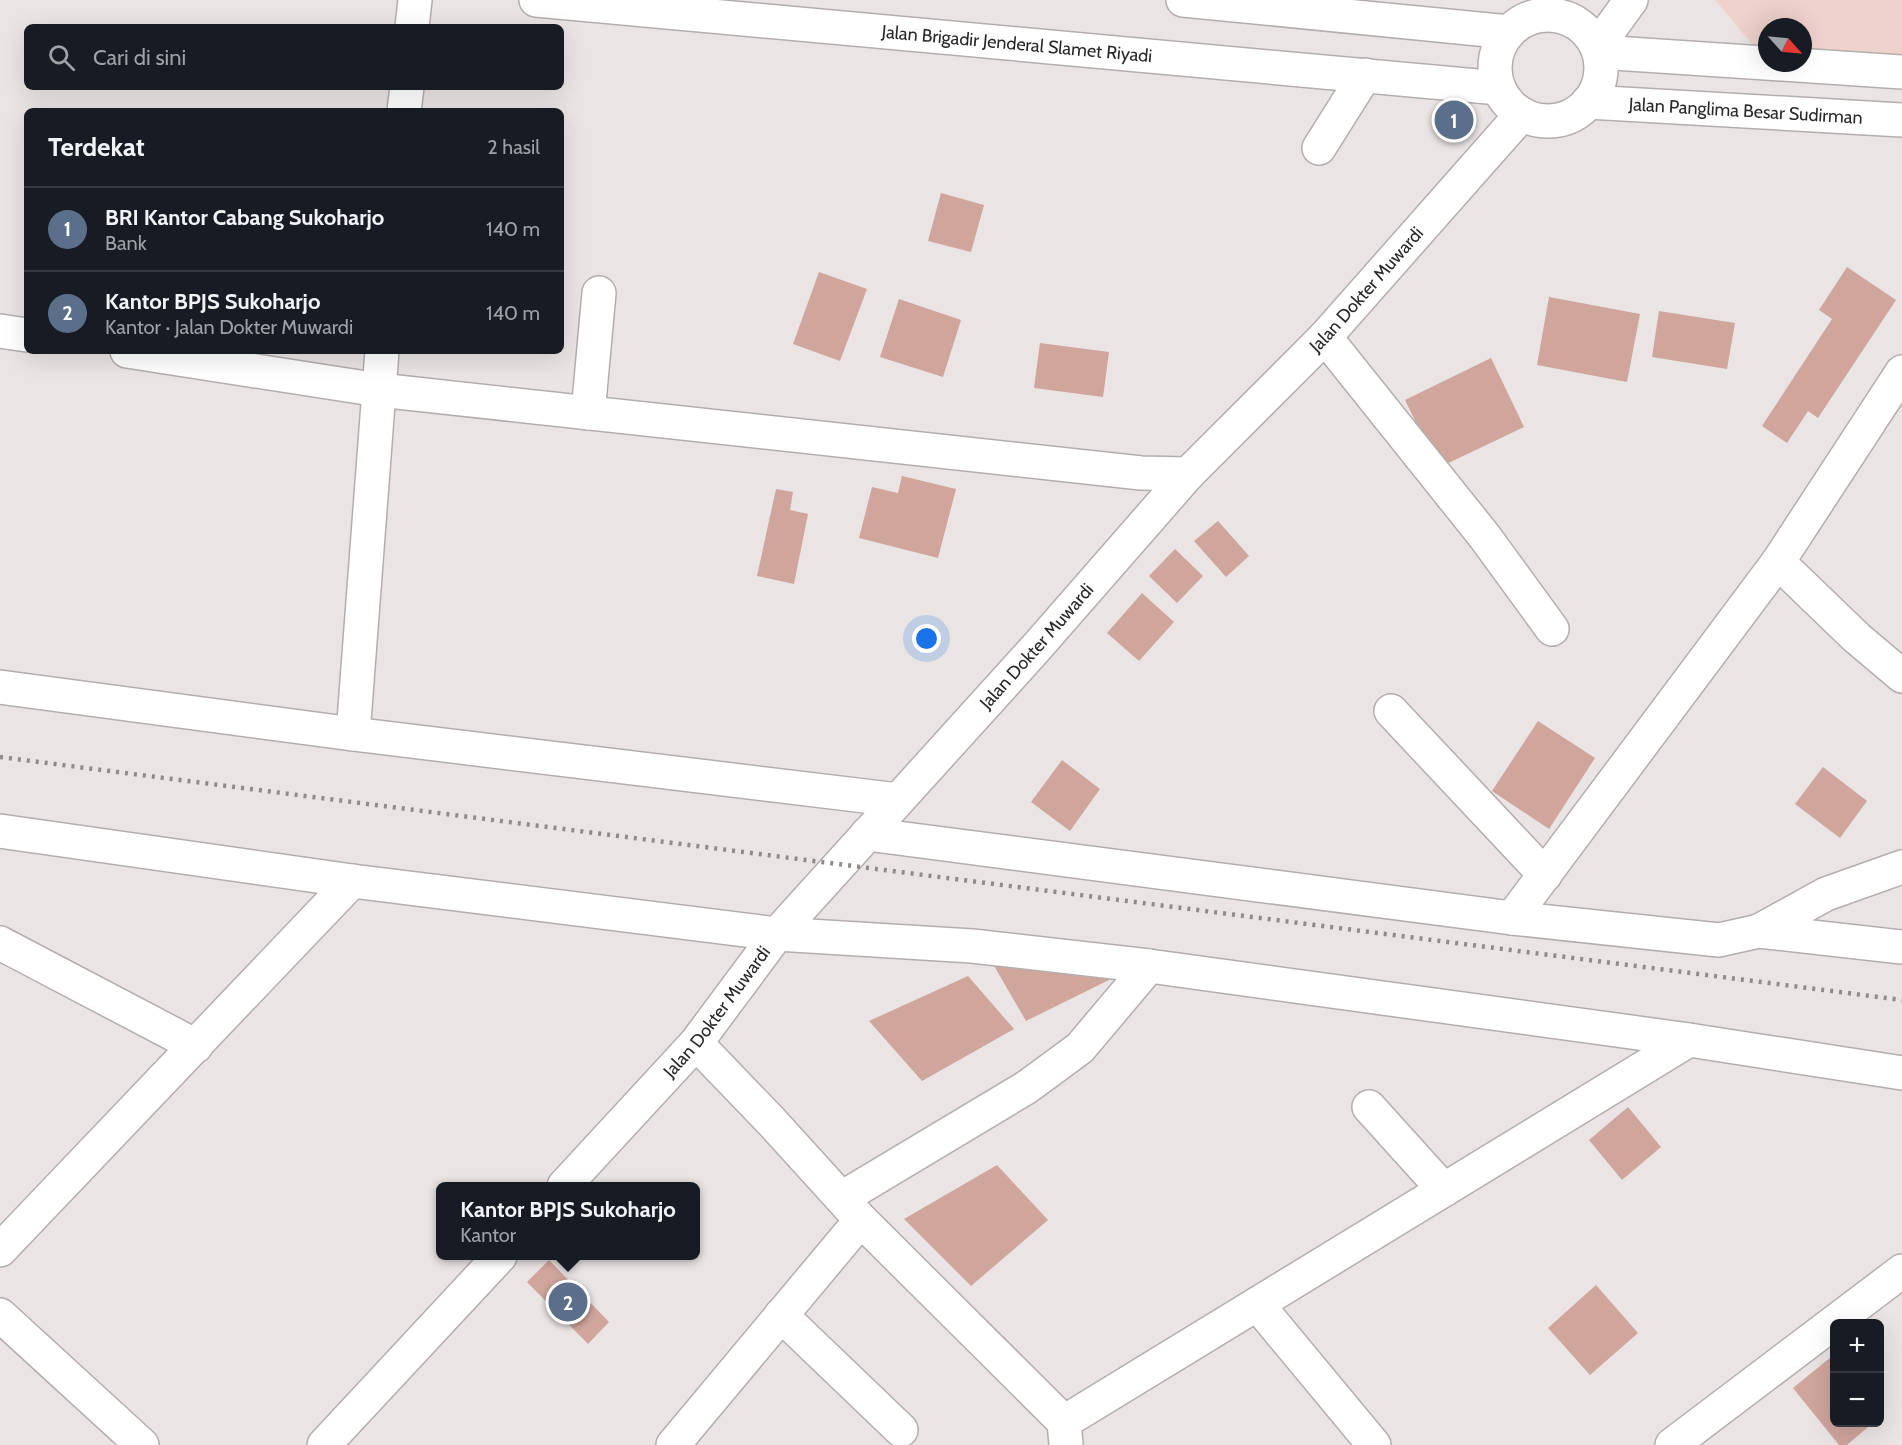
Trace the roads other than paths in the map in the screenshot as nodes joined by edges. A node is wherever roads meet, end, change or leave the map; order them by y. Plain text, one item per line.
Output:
1 (415, 0) edge
2 (536, 0) edge
3 (1184, 0) edge
4 (1629, 0) edge
5 (1572, 9) edge
6 (412, 24) edge
7 (1509, 32) junction
8 (1598, 50) junction
9 (1902, 72) edge
10 (1365, 75) junction
11 (1499, 88) junction
12 (406, 90) edge
13 (1588, 102) junction
14 (404, 108) edge
15 (1522, 114) junction
16 (1902, 120) edge
17 (1319, 148) dead end
18 (599, 293) dead end
19 (0, 331) edge
20 (24, 335) edge
21 (1324, 337) junction
22 (147, 354) edge
23 (382, 354) edge
24 (1902, 372) edge
25 (379, 390) junction
26 (588, 413) junction
27 (1188, 474) junction
28 (1778, 562) junction
29 (1552, 629) dead end
30 (1902, 676) edge
31 (0, 687) edge
32 (1392, 711) dead end
33 (353, 734) junction
34 (898, 800) junction
35 (0, 831) edge
36 (867, 834) junction
37 (1902, 867) edge
38 (1545, 875) junction
39 (352, 881) junction
40 (1512, 918) junction
41 (1759, 931) junction
42 (777, 934) junction
43 (0, 943) edge
44 (1902, 947) edge
45 (1149, 966) junction
46 (1689, 1040) junction
47 (696, 1043) junction
48 (196, 1046) junction
49 (1902, 1073) edge
50 (1369, 1107) dead end
51 (568, 1182) edge
52 (1444, 1190) junction
53 (851, 1209) junction
54 (0, 1250) edge
55 (496, 1260) edge
56 (1902, 1271) edge
57 (1257, 1305) junction
58 (0, 1315) edge
59 (782, 1315) junction
60 (901, 1430) dead end
61 (1065, 1434) edge
62 (142, 1445) edge
63 (324, 1445) edge
64 (673, 1445) edge
65 (1374, 1445) edge
66 (1672, 1445) edge

1 - 6 street
2 - 10 street, Jalan Brigadir Jenderal Slamet Riyadi
3 - 7 street
4 - 8 street
5 - 7 street
5 - 8 street
7 - 11 street
8 - 9 street
8 - 13 street
10 - 11 street, Jalan Brigadir Jenderal Slamet Riyadi
10 - 17 street
11 - 15 street
12 - 14 street
13 - 15 street
13 - 16 street, Jalan Panglima Besar Sudirman
15 - 21 street, Jalan Dokter Muwardi
18 - 26 street
19 - 20 street
21 - 27 street, Jalan Dokter Muwardi
21 - 29 street
22 - 25 street
23 - 25 street
24 - 28 street
25 - 26 street
25 - 33 street
26 - 27 street
27 - 34 street, Jalan Dokter Muwardi
28 - 30 street
28 - 38 street
31 - 33 street
32 - 38 street
33 - 34 street
34 - 36 street, Jalan Dokter Muwardi
35 - 39 street
36 - 40 street
36 - 42 street, Jalan Dokter Muwardi
37 - 41 street
38 - 40 street
39 - 42 street
39 - 48 street
40 - 41 street
41 - 44 street
42 - 45 street
42 - 47 street, Jalan Dokter Muwardi
43 - 48 street
45 - 46 street
45 - 53 street
46 - 49 street
46 - 52 street
47 - 51 street, Jalan Dokter Muwardi
47 - 53 street
48 - 54 street
50 - 52 street
52 - 57 street
53 - 59 street
53 - 61 street
55 - 63 street
56 - 66 street
57 - 61 street
57 - 65 street
58 - 62 street
59 - 60 street
59 - 64 street

